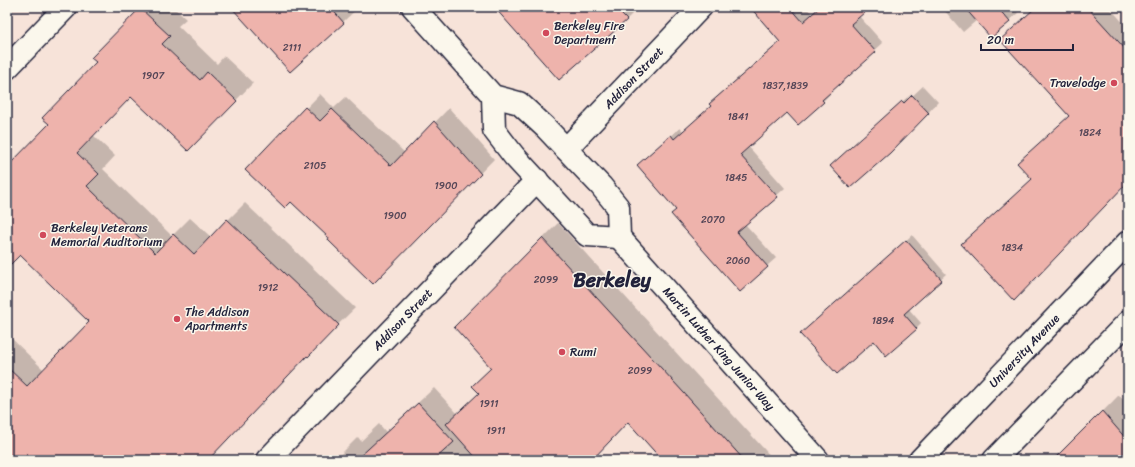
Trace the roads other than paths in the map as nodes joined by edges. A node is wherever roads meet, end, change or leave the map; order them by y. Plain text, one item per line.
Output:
1 (66, 7) edge
2 (413, 7) edge
3 (701, 7) edge
4 (7, 68) edge
5 (492, 96) junction
6 (566, 149) junction
7 (537, 180) junction
8 (619, 237) junction
9 (1128, 242) edge
10 (1128, 322) edge
11 (267, 460) edge
12 (818, 460) edge
13 (920, 460) edge
14 (994, 460) edge

1 - 4 street
2 - 5 street
3 - 6 street, Addison Street
5 - 6 street
5 - 7 street
6 - 8 street
7 - 8 street
7 - 11 street, Addison Street
8 - 12 street, Martin Luther King Junior Way
9 - 13 street, University Avenue
10 - 14 street

